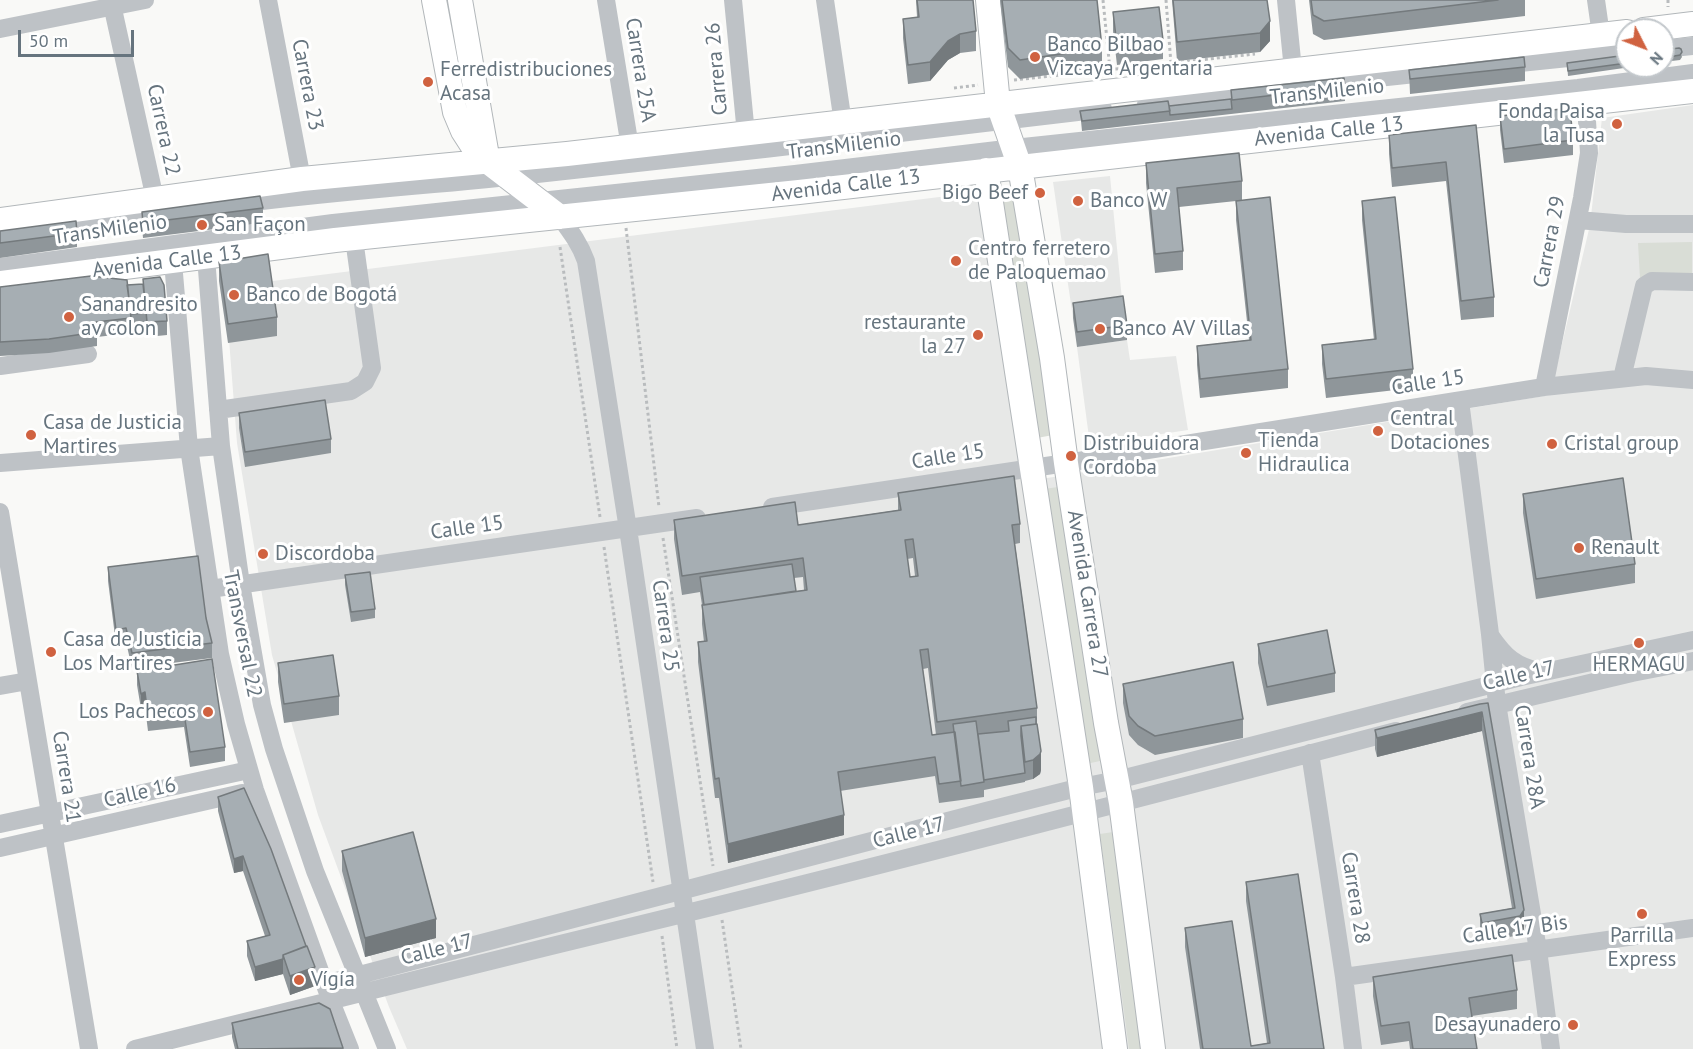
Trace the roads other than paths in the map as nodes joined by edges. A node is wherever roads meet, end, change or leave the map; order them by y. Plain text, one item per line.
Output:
1 (145, 0) edge
2 (268, 0) edge
3 (435, 0) edge
4 (460, 0) edge
5 (606, 0) edge
6 (733, 0) edge
7 (825, 0) edge
8 (988, 0) edge
9 (1286, 0) edge
10 (1596, 0) edge
11 (112, 3) edge
12 (1693, 24) edge
13 (1675, 26) edge
14 (0, 29) edge
15 (1615, 33) edge
16 (1601, 35) junction
17 (1693, 46) edge
18 (1675, 48) edge
19 (1615, 53) edge
20 (1482, 67) edge
21 (1293, 70) junction
22 (1447, 71) edge
23 (1693, 73) edge
24 (1693, 92) edge
25 (1586, 105) junction
26 (1001, 113) junction
27 (843, 123) junction
28 (745, 126) junction
29 (630, 147) junction
30 (1017, 157) junction
31 (488, 162) junction
32 (986, 170) junction
33 (508, 177) junction
34 (302, 179) junction
35 (155, 199) junction
36 (540, 202) junction
37 (560, 218) junction
38 (0, 220) edge
39 (1578, 220) junction
40 (1693, 224) edge
41 (23, 234) edge
42 (354, 239) junction
43 (206, 257) junction
44 (173, 262) junction
45 (0, 267) edge
46 (1693, 282) edge
47 (0, 284) edge
48 (88, 354) dead end
49 (0, 366) edge
50 (1622, 378) junction
51 (1693, 380) edge
52 (1544, 387) junction
53 (1460, 401) junction
54 (218, 410) junction
55 (221, 446) junction
56 (189, 448) junction
57 (0, 463) edge
58 (1066, 463) junction
59 (1032, 467) junction
60 (755, 509) edge
61 (0, 512) edge
62 (720, 514) edge
63 (627, 529) junction
64 (241, 584) junction
65 (210, 589) junction
66 (1490, 634) junction
67 (1693, 640) edge
68 (1693, 661) edge
69 (1543, 672) junction
70 (28, 681) junction
71 (1495, 684) junction
72 (0, 686) edge
73 (1497, 704) junction
74 (1453, 716) edge
75 (1409, 727) edge
76 (1310, 753) junction
77 (249, 770) junction
78 (1081, 788) junction
79 (255, 790) junction
80 (1118, 792) junction
81 (1083, 812) junction
82 (49, 813) junction
83 (0, 824) edge
84 (53, 836) junction
85 (0, 848) edge
86 (681, 891) junction
87 (684, 914) junction
88 (1693, 928) edge
89 (1538, 950) junction
90 (1344, 977) junction
91 (360, 983) junction
92 (327, 991) junction
93 (89, 1049) edge
94 (135, 1049) edge
95 (350, 1049) edge
96 (387, 1049) edge
97 (705, 1049) edge
98 (1115, 1049) edge
99 (1153, 1049) edge
100 (1353, 1049) edge
101 (1551, 1049) edge

1 - 11 street
2 - 34 street, Carrera 23
3 - 31 main road
4 - 31 main road
5 - 29 street, Carrera 25A
6 - 28 street, Carrera 26
7 - 27 street
8 - 26 main road, Avenida Carrera 27
9 - 21 street
10 - 16 street
11 - 14 street
11 - 35 street, Carrera 22
12 - 13 main road
15 - 16 main road
16 - 21 main road
17 - 18 street
19 - 20 street
21 - 26 main road
22 - 26 street, TransMilenio
23 - 30 street, TransMilenio
24 - 25 main road, Avenida Calle 13
25 - 30 main road, Avenida Calle 13
25 - 39 street, Carrera 29
26 - 27 main road
26 - 30 main road, Avenida Carrera 27
26 - 33 street, TransMilenio
27 - 28 main road
28 - 29 main road
29 - 31 main road
30 - 32 main road, Avenida Calle 13
30 - 36 street, TransMilenio
30 - 58 main road, Avenida Carrera 27
31 - 33 main road
31 - 34 main road
32 - 37 main road, Avenida Calle 13
32 - 59 main road, Avenida Carrera 27
33 - 36 main road
33 - 41 street, TransMilenio
34 - 35 main road
35 - 38 main road
36 - 37 main road
36 - 45 street, TransMilenio
37 - 42 main road, Avenida Calle 13
37 - 63 street, Carrera 25
39 - 40 street
39 - 52 street, Carrera 29
42 - 43 main road, Avenida Calle 13
42 - 54 street
43 - 44 main road, Avenida Calle 13
43 - 54 street, Transversal 22
44 - 47 main road, Avenida Calle 13
44 - 56 street, Transversal 22
46 - 50 street
48 - 49 street
50 - 51 street, Calle 15
50 - 52 street, Calle 15
52 - 53 street, Calle 15
53 - 58 street, Calle 15
53 - 66 street, Carrera 28A
54 - 55 street, Transversal 22
55 - 56 street
55 - 64 street, Transversal 22
56 - 57 street
56 - 65 street, Transversal 22
58 - 59 street, Calle 15
58 - 80 main road, Avenida Carrera 27
59 - 60 street, Calle 15
59 - 78 main road, Avenida Carrera 27
61 - 70 street, Carrera 21
62 - 63 street, Calle 15
63 - 64 street, Calle 15
63 - 86 street, Carrera 25
64 - 65 street, Calle 15
64 - 91 street, Transversal 22
65 - 77 street, Transversal 22
66 - 69 street
66 - 71 street, Carrera 28A
67 - 69 street, Calle 17
68 - 73 street, Calle 17
69 - 71 street, Calle 17
70 - 72 street
70 - 82 street, Carrera 21
71 - 73 street, Carrera 28A
71 - 80 street, Calle 17
73 - 74 street, Calle 17
73 - 89 street, Carrera 28A
75 - 76 street, Calle 17
76 - 80 street, Calle 17
76 - 90 street, Carrera 28
77 - 79 street, Transversal 22
77 - 82 street, Calle 16
78 - 80 street, Calle 17
78 - 81 main road, Avenida Carrera 27
78 - 86 street, Calle 17
79 - 84 street, Calle 16
79 - 92 street, Transversal 22
80 - 81 street, Calle 17
80 - 99 main road, Avenida Carrera 27
81 - 87 street, Calle 17
81 - 98 main road, Avenida Carrera 27
82 - 83 street, Calle 16
82 - 84 street, Carrera 21
84 - 85 street, Calle 16
84 - 93 street, Carrera 21
86 - 87 street, Carrera 25
86 - 91 street, Calle 17
87 - 91 street, Calle 17
87 - 97 street, Carrera 25
88 - 89 street, Calle 17 Bis
89 - 90 street, Calle 17 Bis
89 - 101 street, Carrera 28A
90 - 100 street, Carrera 28
91 - 92 street, Calle 17
91 - 96 street
92 - 94 street, Calle 17
92 - 95 street

